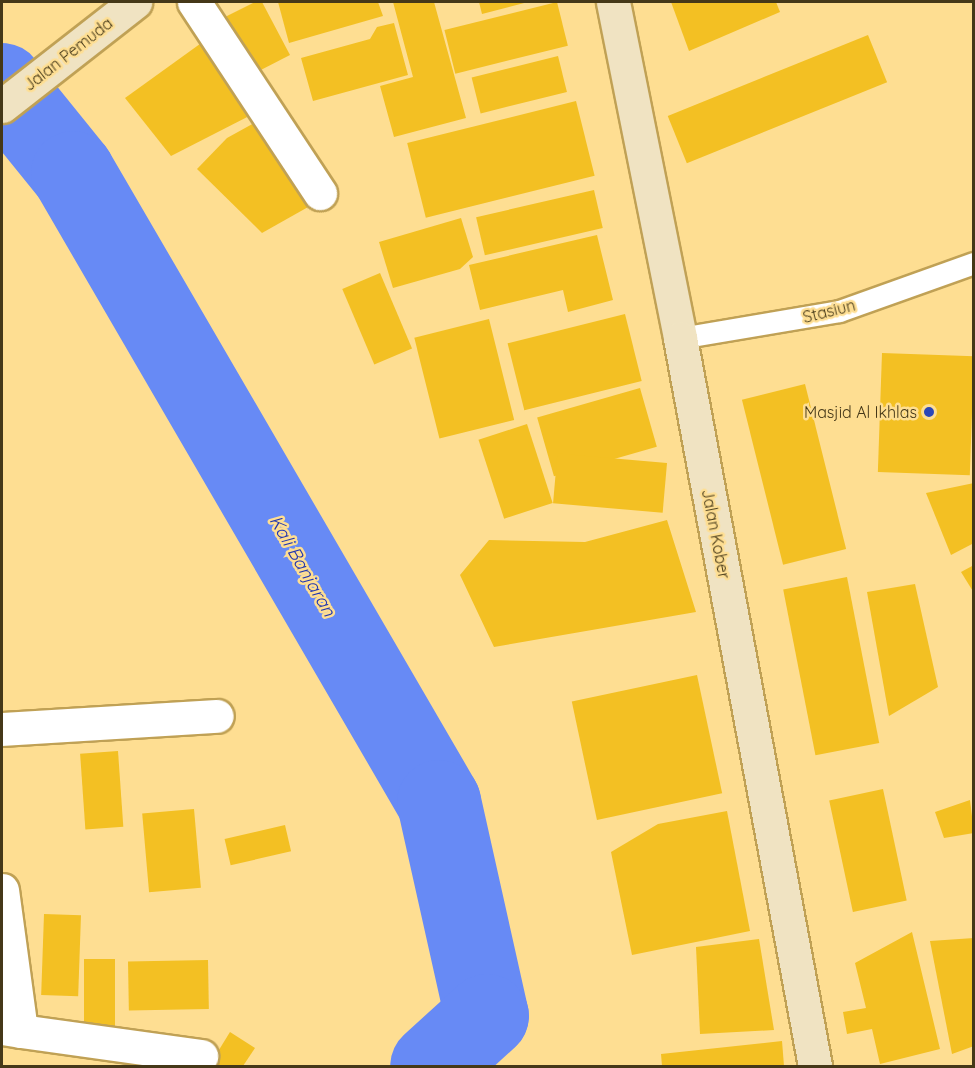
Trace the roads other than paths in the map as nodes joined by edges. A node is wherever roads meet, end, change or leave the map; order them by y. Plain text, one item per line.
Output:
1 (135, 2) edge
2 (194, 2) edge
3 (613, 2) edge
4 (2, 106) edge
5 (320, 193) dead end
6 (974, 263) edge
7 (680, 338) junction
8 (217, 716) dead end
9 (2, 729) edge
10 (2, 890) edge
11 (11, 1029) edge
12 (201, 1056) dead end
13 (815, 1066) edge

1 - 4 street, Jalan Pemuda
2 - 5 street
3 - 7 street, Jalan Kober
6 - 7 lane, Stasiun
7 - 13 street, Jalan Kober
8 - 9 street
10 - 11 street
11 - 12 street

